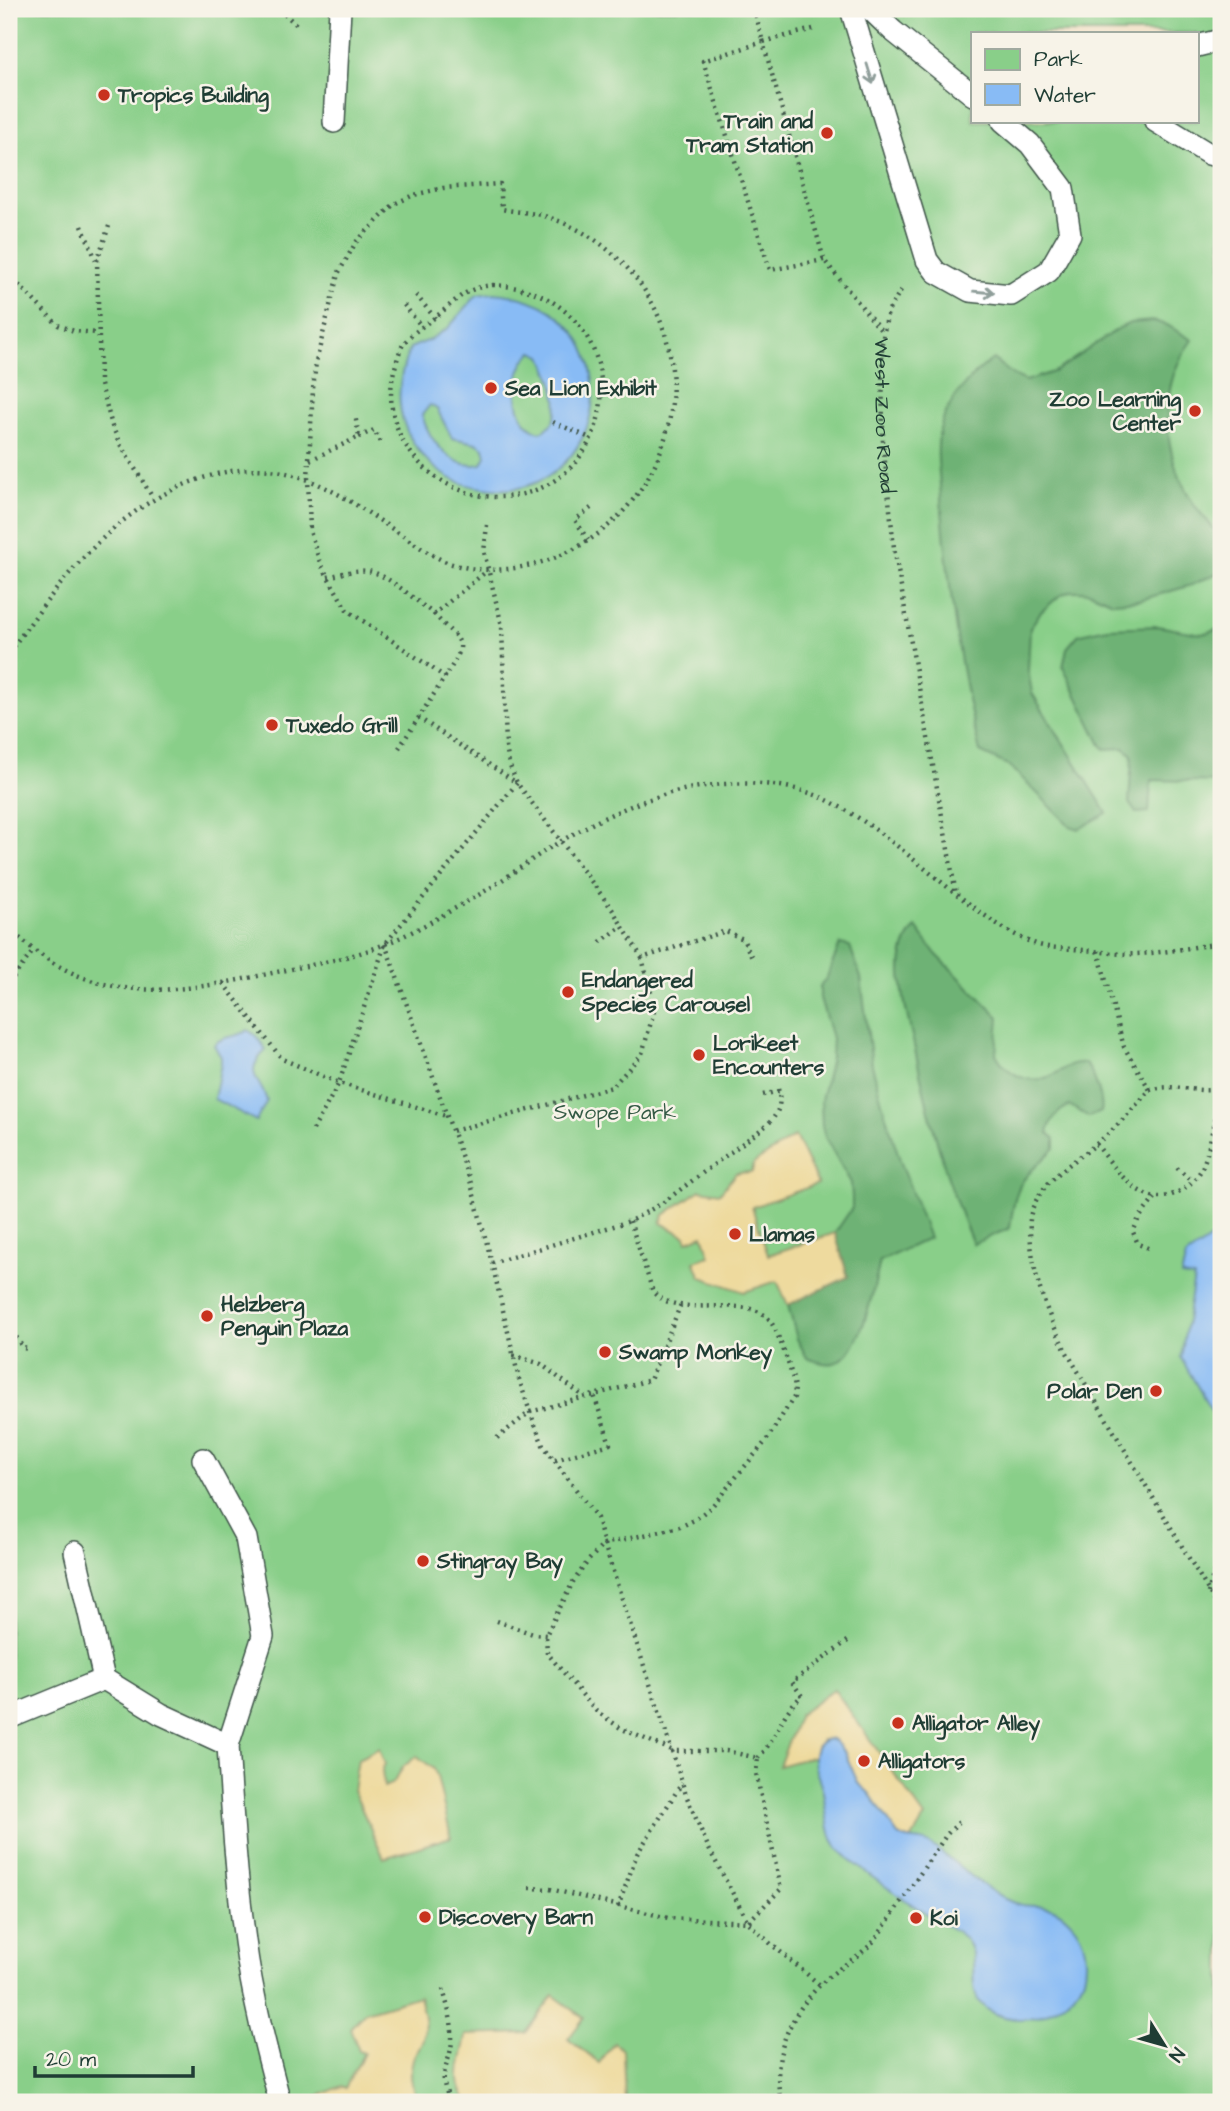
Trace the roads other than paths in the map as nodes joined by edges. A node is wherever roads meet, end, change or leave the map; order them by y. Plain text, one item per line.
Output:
1 (340, 9) edge
2 (850, 9) edge
3 (870, 9) edge
4 (1221, 40) edge
5 (1198, 46) edge
6 (971, 92) edge
7 (334, 122) dead end
8 (1004, 122) edge
9 (1157, 122) edge
10 (1221, 157) edge
11 (203, 1459) dead end
12 (75, 1552) dead end
13 (104, 1679) junction
14 (9, 1718) edge
15 (228, 1745) junction
16 (280, 2102) edge

1 - 7 lane
2 -> 8 lane
3 - 6 lane
4 - 5 lane
9 - 10 lane
11 - 15 lane
12 - 13 lane
13 - 14 lane
13 - 15 lane
15 - 16 lane

